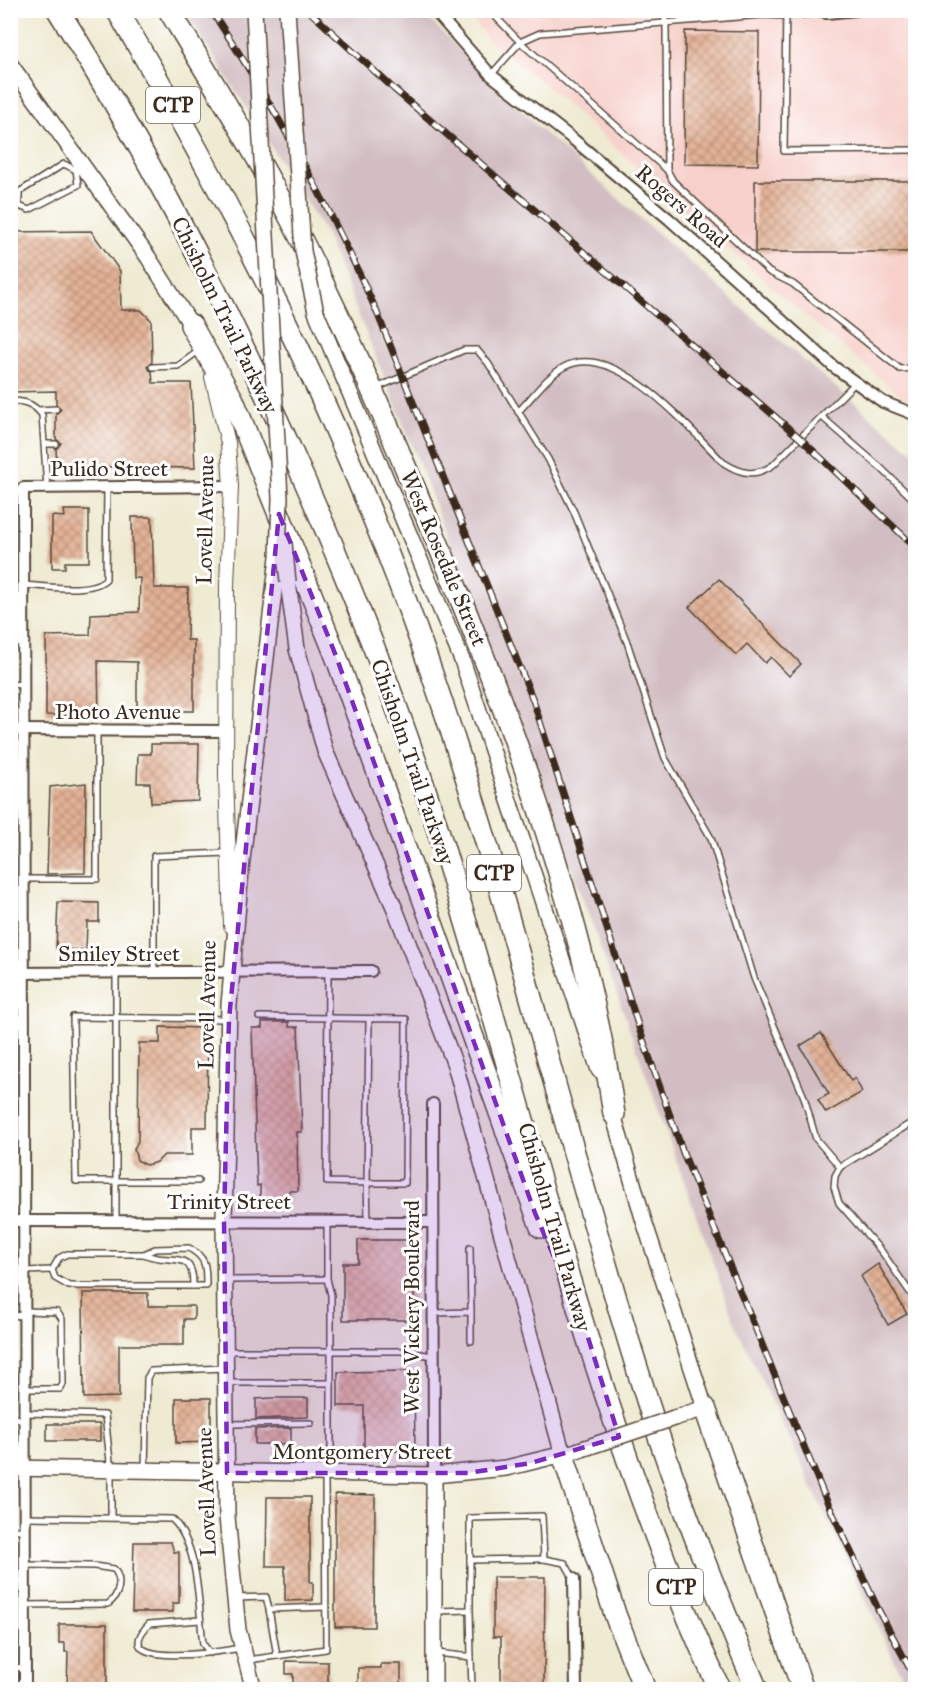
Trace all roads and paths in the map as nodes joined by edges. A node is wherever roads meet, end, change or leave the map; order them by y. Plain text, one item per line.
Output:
1 (58, 10) edge
2 (117, 10) edge
3 (169, 10) edge
4 (254, 10) edge
5 (287, 10) edge
6 (434, 10) edge
7 (489, 10) edge
8 (663, 10) edge
9 (856, 10) edge
10 (826, 12) edge
11 (786, 13) edge
12 (666, 25) junction
13 (520, 42) junction
14 (10, 64) edge
15 (491, 75) junction
16 (915, 150) edge
17 (79, 168) junction
18 (667, 170) junction
19 (19, 206) junction
20 (10, 207) edge
21 (191, 325) junction
22 (201, 349) junction
23 (152, 367) dead end
24 (915, 368) edge
25 (855, 383) junction
26 (372, 389) junction
27 (10, 401) edge
28 (56, 409) dead end
29 (38, 410) junction
30 (518, 412) junction
31 (915, 415) edge
32 (822, 417) junction
33 (44, 444) junction
34 (56, 444) dead end
35 (231, 486) junction
36 (107, 487) junction
37 (47, 488) junction
38 (280, 498) junction
39 (915, 502) edge
40 (23, 590) junction
41 (10, 597) edge
42 (10, 643) edge
43 (23, 644) junction
44 (10, 684) edge
45 (24, 685) junction
46 (10, 730) edge
47 (24, 730) junction
48 (97, 730) junction
49 (226, 731) junction
50 (228, 853) junction
51 (24, 879) junction
52 (328, 971) junction
53 (371, 971) dead end
54 (154, 972) junction
55 (232, 972) junction
56 (10, 973) edge
57 (24, 973) junction
58 (116, 973) junction
59 (116, 1016) junction
60 (259, 1017) dead end
61 (328, 1017) junction
62 (229, 1019) junction
63 (369, 1019) junction
64 (433, 1104) dead end
65 (614, 1114) junction
66 (915, 1120) edge
67 (840, 1167) junction
68 (116, 1180) junction
69 (198, 1181) dead end
70 (367, 1183) junction
71 (116, 1220) junction
72 (224, 1220) junction
73 (10, 1221) edge
74 (24, 1221) junction
75 (327, 1221) junction
76 (368, 1221) junction
77 (433, 1221) junction
78 (470, 1248) dead end
79 (144, 1254) junction
80 (25, 1270) junction
81 (52, 1270) junction
82 (327, 1279) junction
83 (224, 1283) junction
84 (193, 1286) junction
85 (206, 1286) junction
86 (915, 1301) edge
87 (471, 1312) junction
88 (433, 1313) junction
89 (25, 1314) junction
90 (10, 1316) edge
91 (586, 1331) junction
92 (471, 1341) dead end
93 (331, 1350) junction
94 (225, 1351) junction
95 (433, 1356) junction
96 (225, 1376) junction
97 (331, 1383) junction
98 (25, 1389) junction
99 (705, 1408) junction
100 (10, 1416) edge
101 (25, 1417) junction
102 (311, 1423) dead end
103 (226, 1424) junction
104 (569, 1453) junction
105 (10, 1461) edge
106 (18, 1468) edge
107 (111, 1471) junction
108 (145, 1472) junction
109 (227, 1473) junction
110 (328, 1474) junction
111 (434, 1475) junction
112 (25, 1516) junction
113 (111, 1517) junction
114 (10, 1530) edge
115 (25, 1530) junction
116 (544, 1559) junction
117 (470, 1560) junction
118 (25, 1565) junction
119 (574, 1579) joint
120 (10, 1581) edge
121 (25, 1581) junction
122 (234, 1598) junction
123 (25, 1605) junction
124 (326, 1607) junction
125 (269, 1609) junction
126 (470, 1610) junction
127 (434, 1611) junction
128 (200, 1620) junction
129 (210, 1653) junction
130 (434, 1653) junction
131 (244, 1654) junction
132 (277, 1656) junction
133 (471, 1657) junction
134 (10, 1666) edge
135 (25, 1668) junction
136 (26, 1689) edge
137 (254, 1689) edge
138 (434, 1689) edge
139 (472, 1689) edge
140 (576, 1689) edge
141 (645, 1689) edge
142 (720, 1689) edge
143 (756, 1689) edge
144 (803, 1689) edge

1 - 91 highway, Chisholm Trail Parkway / CTP
2 - 143 highway, Chisholm Trail Parkway / CTP
3 - 26 highway
4 - 38 main road, bridge
5 - 65 main road, West Rosedale Street, bridge
6 - 15 street, Rogers Road
7 - 13 lane
8 - 12 lane
9 - 10 street
10 - 11 lane
11 - 12 lane
11 - 16 lane
12 - 13 lane
12 - 18 lane
13 - 15 lane
13 - 18 lane
14 - 17 main road
15 - 25 street, Rogers Road
17 - 19 lane
17 - 19 lane
17 - 21 main road
18 - 24 lane
19 - 20 lane
21 - 22 street, Lovell Avenue
21 - 91 highway
22 - 23 lane
22 - 35 street, Lovell Avenue
25 - 31 street, Rogers Road
25 - 32 lane
26 - 30 lane
26 - 65 highway
27 - 29 lane
28 - 29 lane
29 - 33 lane
30 - 32 lane
30 - 67 lane
32 - 39 lane
33 - 34 lane
33 - 37 lane
35 - 36 street, Pulido Street
35 - 49 street, Lovell Avenue
36 - 37 street, Pulido Street
36 - 40 lane
37 - 40 street, Pulido Street
38 - 55 main road, bridge
38 - 104 main road, bridge
40 - 41 lane
40 - 43 street
42 - 43 lane
43 - 45 street
44 - 45 lane
45 - 47 street
46 - 47 street, Photo Avenue
47 - 48 street, Photo Avenue
47 - 51 street
48 - 49 street, Photo Avenue
48 - 51 lane
49 - 50 street, Lovell Avenue
50 - 54 lane
50 - 55 street, Lovell Avenue
51 - 57 street
52 - 53 street, Smiley Street
52 - 55 street, Smiley Street
52 - 61 lane
54 - 55 street, Smiley Street
54 - 58 street, Smiley Street
55 - 62 main road, Lovell Avenue
56 - 57 street, Smiley Street
57 - 58 street, Smiley Street
57 - 74 street
58 - 59 lane
59 - 62 lane
59 - 68 lane
59 - 68 lane
60 - 61 lane
61 - 63 lane
61 - 70 lane
62 - 72 main road, Lovell Avenue
63 - 70 lane
63 - 70 lane
64 - 77 street, West Vickery Boulevard
65 - 99 main road
66 - 67 lane
67 - 86 lane
68 - 69 lane
68 - 71 lane
70 - 76 lane
71 - 72 street, Trinity Street
71 - 74 street, Trinity Street
72 - 75 street, Trinity Street
72 - 83 main road, Lovell Avenue
73 - 74 street, Trinity Street
74 - 80 street
75 - 76 street, Trinity Street
75 - 82 lane
76 - 77 street, Trinity Street
77 - 88 street, West Vickery Boulevard
78 - 87 lane
79 - 81 lane
79 - 84 lane
79 - 85 lane
80 - 81 lane
80 - 89 street
81 - 84 lane
82 - 83 lane
82 - 93 lane
83 - 85 lane
83 - 94 main road, Lovell Avenue
84 - 85 lane
87 - 88 lane
87 - 92 lane
88 - 95 street, West Vickery Boulevard
89 - 90 lane
89 - 98 street
89 - 98 lane
91 - 142 highway, Chisholm Trail Parkway / CTP
93 - 94 lane
93 - 95 lane
93 - 97 lane
94 - 96 main road, Lovell Avenue
95 - 111 street, West Vickery Boulevard
96 - 97 lane
96 - 103 main road, Lovell Avenue
96 - 108 lane
97 - 110 lane
98 - 101 street
99 - 104 main road, Montgomery Street, bridge
99 - 144 highway
100 - 101 lane
101 - 106 street
101 - 107 lane
102 - 103 lane
103 - 109 main road, Lovell Avenue
104 - 111 main road, Montgomery Street
104 - 141 highway
105 - 106 main road
106 - 107 main road, Montgomery Street
106 - 112 street
107 - 108 main road, Montgomery Street
107 - 113 lane
108 - 109 main road, Montgomery Street
109 - 110 main road, Montgomery Street
109 - 122 main road, Lovell Avenue
110 - 111 main road, Montgomery Street
110 - 124 lane
111 - 127 main road, West Vickery Boulevard
112 - 113 lane
112 - 115 street
113 - 128 lane
114 - 115 lane
115 - 118 street
116 - 117 lane
116 - 117 lane
116 - 119 lane
117 - 126 lane
118 - 121 street
118 - 123 lane
119 - 140 street
120 - 121 lane
121 - 123 street
122 - 125 lane
122 - 131 main road, Lovell Avenue
123 - 135 street
124 - 125 lane
124 - 132 lane
125 - 132 lane
126 - 127 lane
126 - 133 lane
127 - 130 main road, West Vickery Boulevard
128 - 129 lane
128 - 129 lane
129 - 131 lane
130 - 133 lane
130 - 138 main road, West Vickery Boulevard
131 - 132 lane
131 - 137 main road, Lovell Avenue
133 - 139 lane
134 - 135 lane
135 - 136 street

